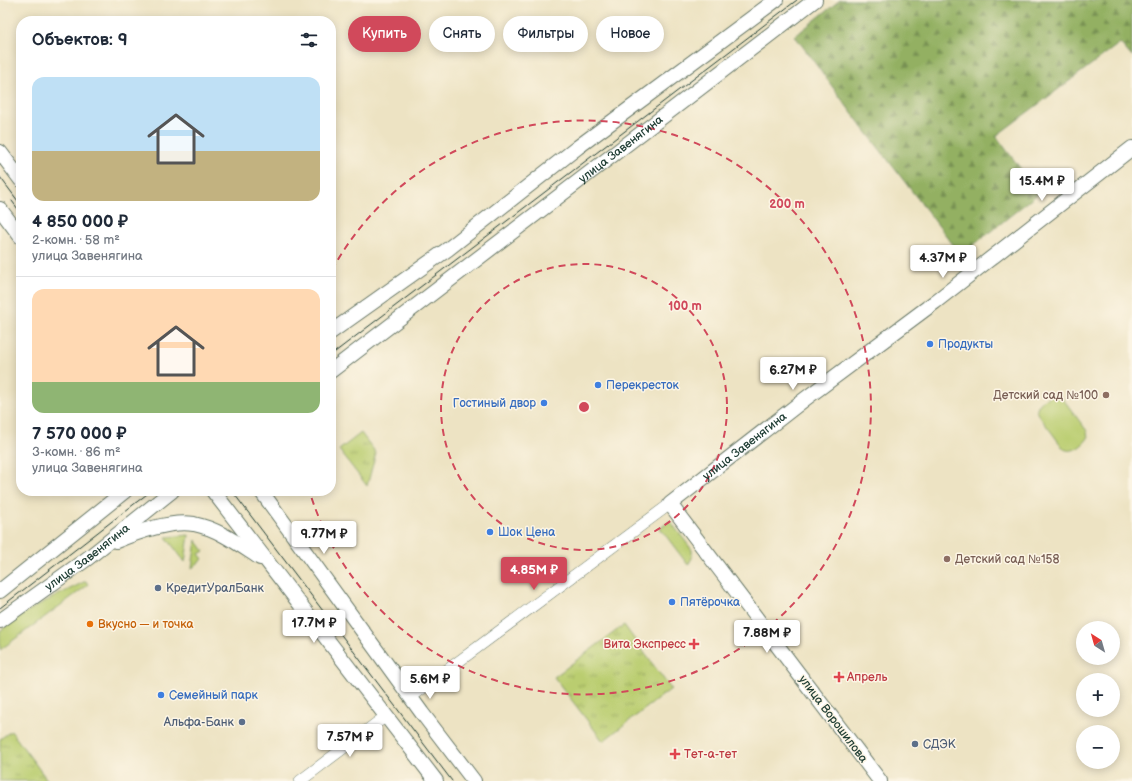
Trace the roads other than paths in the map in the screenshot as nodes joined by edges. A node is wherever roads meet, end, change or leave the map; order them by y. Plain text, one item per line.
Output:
1 (776, 0) edge
2 (815, 0) edge
3 (1132, 148) edge
4 (0, 152) edge
5 (16, 173) edge
6 (0, 209) edge
7 (16, 230) edge
8 (336, 328) edge
9 (336, 367) edge
10 (115, 496) edge
11 (166, 496) edge
12 (217, 496) edge
13 (265, 496) edge
14 (670, 504) junction
15 (103, 546) junction
16 (269, 564) junction
17 (0, 591) edge
18 (0, 621) edge
19 (411, 697) junction
20 (386, 716) junction
21 (300, 781) edge
22 (436, 781) edge
23 (474, 781) edge
24 (880, 781) edge

1 - 8 main road
2 - 9 main road, улица Завенягина
3 - 14 main road, улица Завенягина
4 - 5 main road
6 - 7 main road
10 - 17 main road
11 - 15 main road, улица Завенягина
12 - 16 main road
13 - 19 main road
14 - 19 street, улица Завенягина
14 - 24 main road, улица Ворошилова
15 - 16 main road
15 - 18 main road, улица Завенягина
16 - 20 main road
19 - 23 main road
20 - 21 street
20 - 22 main road

